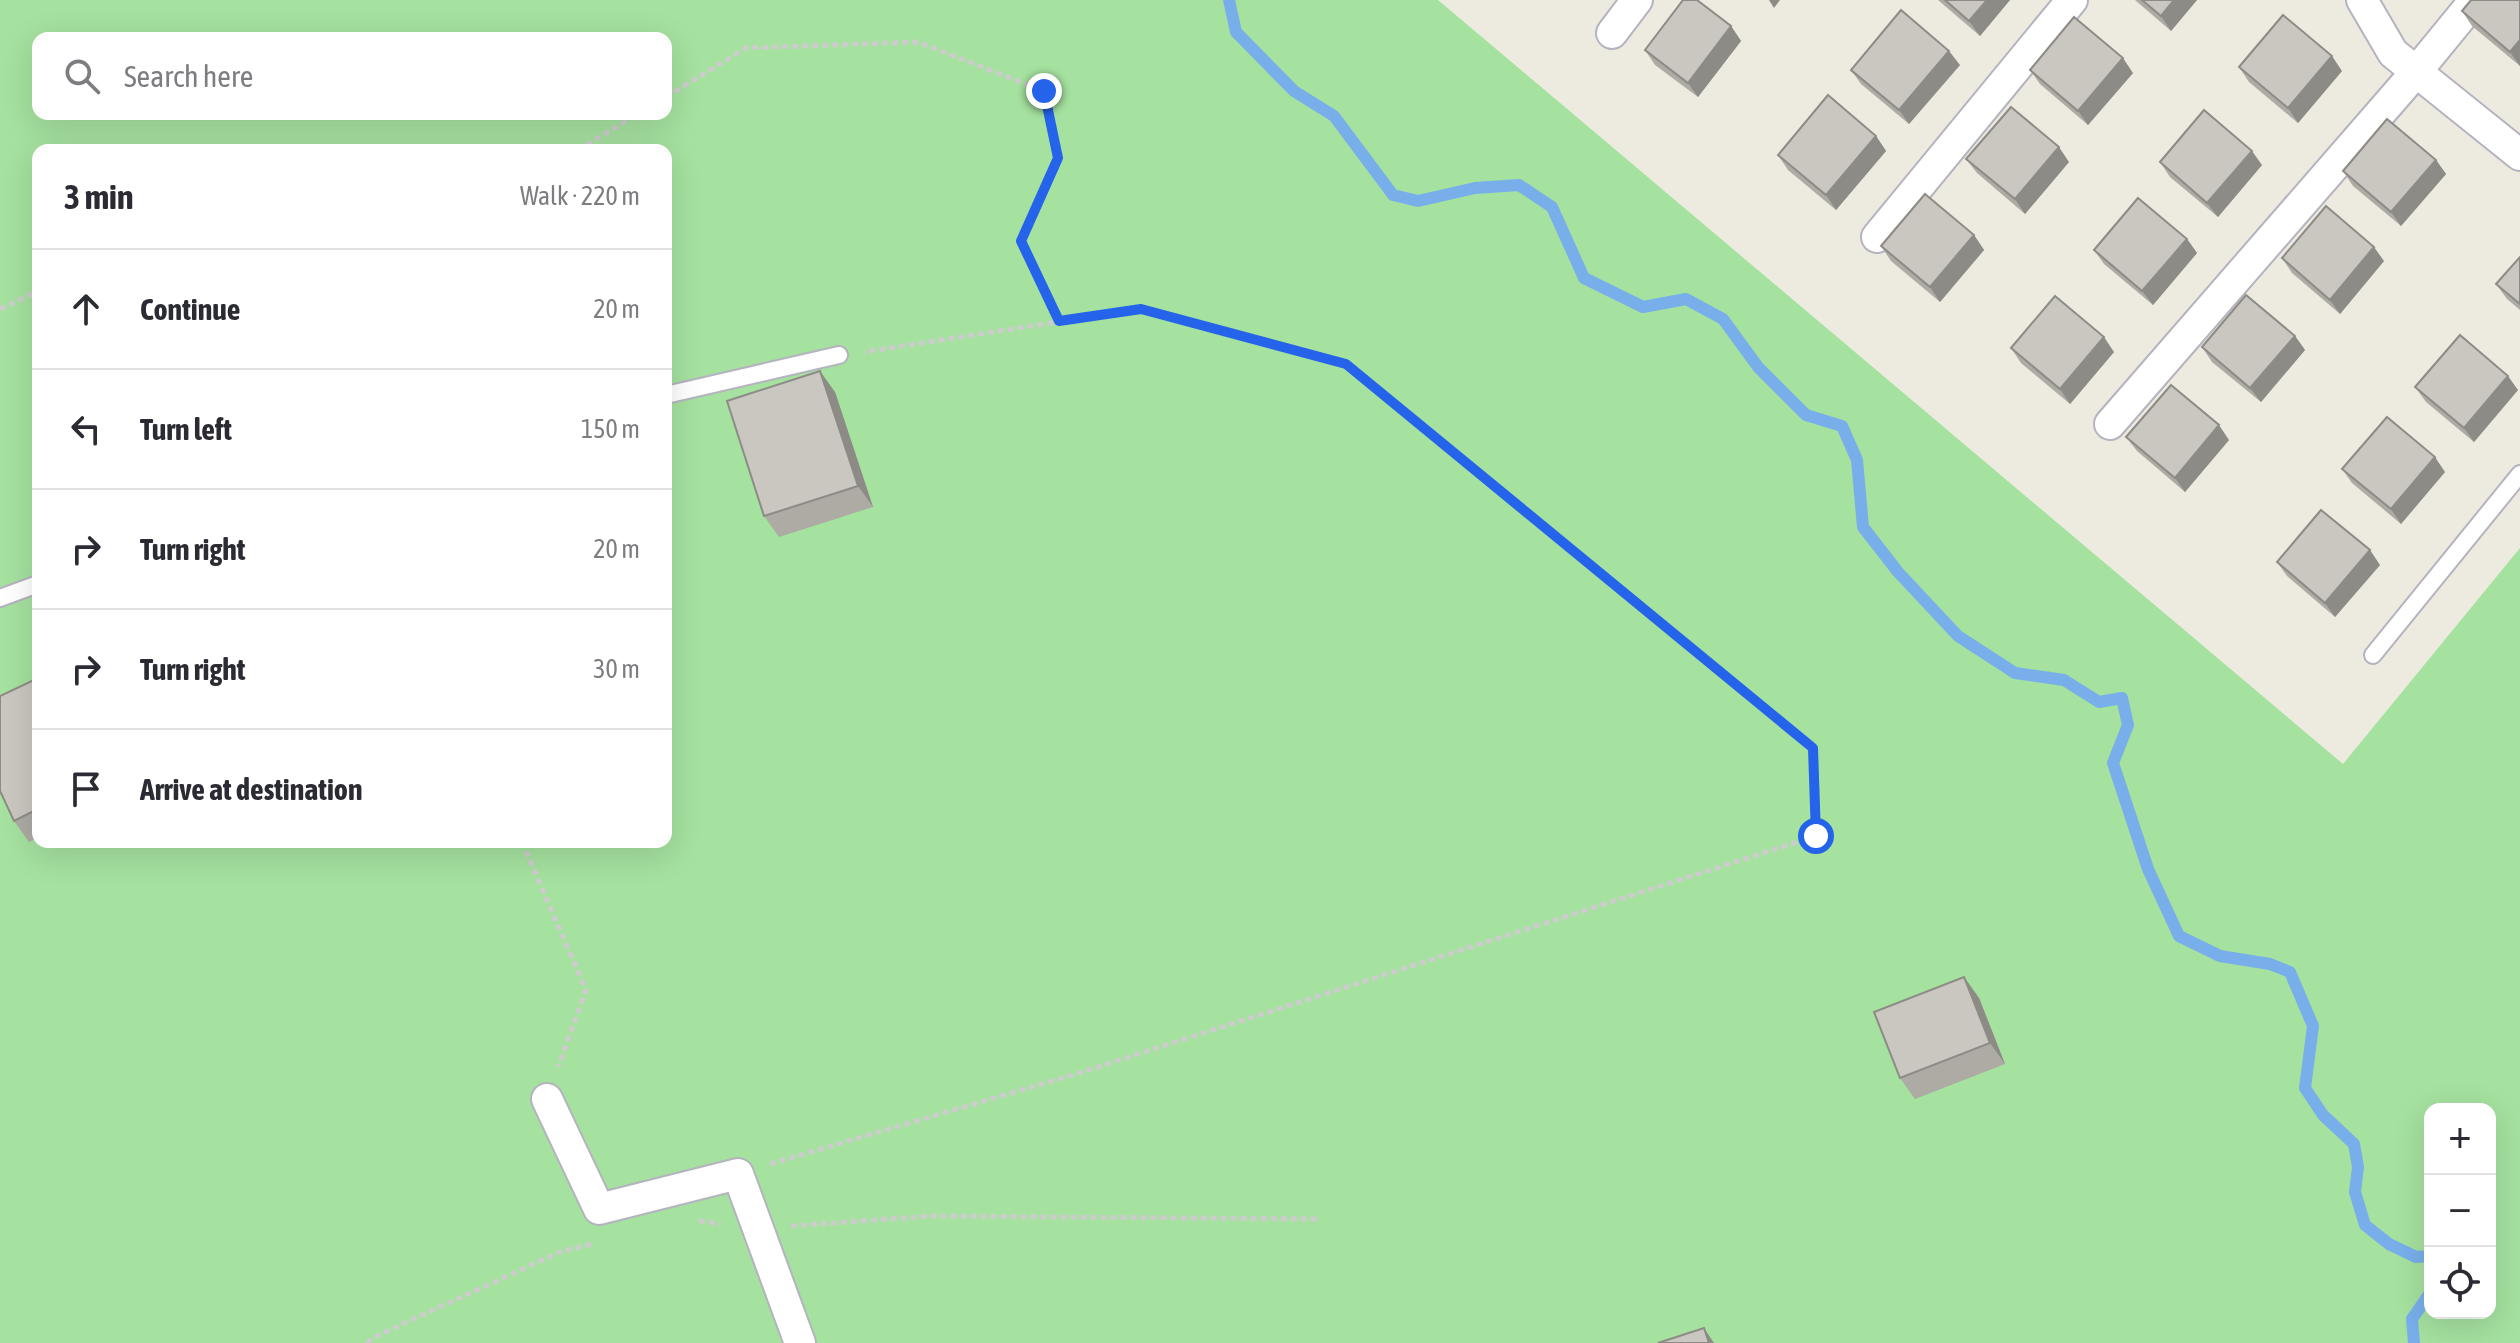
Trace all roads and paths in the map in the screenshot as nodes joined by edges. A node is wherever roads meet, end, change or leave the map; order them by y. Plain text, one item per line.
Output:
1 (1637, 0) edge
2 (2072, 0) edge
3 (2362, 0) edge
4 (2475, 0) edge
5 (1612, 33) dead end
6 (2416, 72) junction
7 (672, 93) edge
8 (628, 120) edge
9 (588, 144) edge
10 (2520, 155) edge
11 (1877, 237) dead end
12 (32, 294) edge
13 (0, 309) edge
14 (1059, 321) junction
15 (839, 355) joint
16 (672, 394) edge
17 (2110, 424) dead end
18 (2520, 474) edge
19 (32, 586) edge
20 (0, 598) edge
21 (2373, 655) dead end
22 (525, 848) edge
23 (547, 1099) joint
24 (738, 1174) junction
25 (1320, 1219) dead end
26 (684, 1225) dead end
27 (758, 1228) junction
28 (593, 1244) dead end
29 (367, 1343) edge
30 (800, 1343) edge

1 - 5 street
2 - 11 street
3 - 6 street
4 - 6 street
6 - 10 street
6 - 17 street
7 - 14 path
8 - 9 path
12 - 13 path
14 - 15 path
14 - 24 path
15 - 16 lane
18 - 21 lane
19 - 20 lane
22 - 23 path
23 - 24 street
24 - 27 street
25 - 27 path
26 - 27 path
27 - 30 street
28 - 29 path

